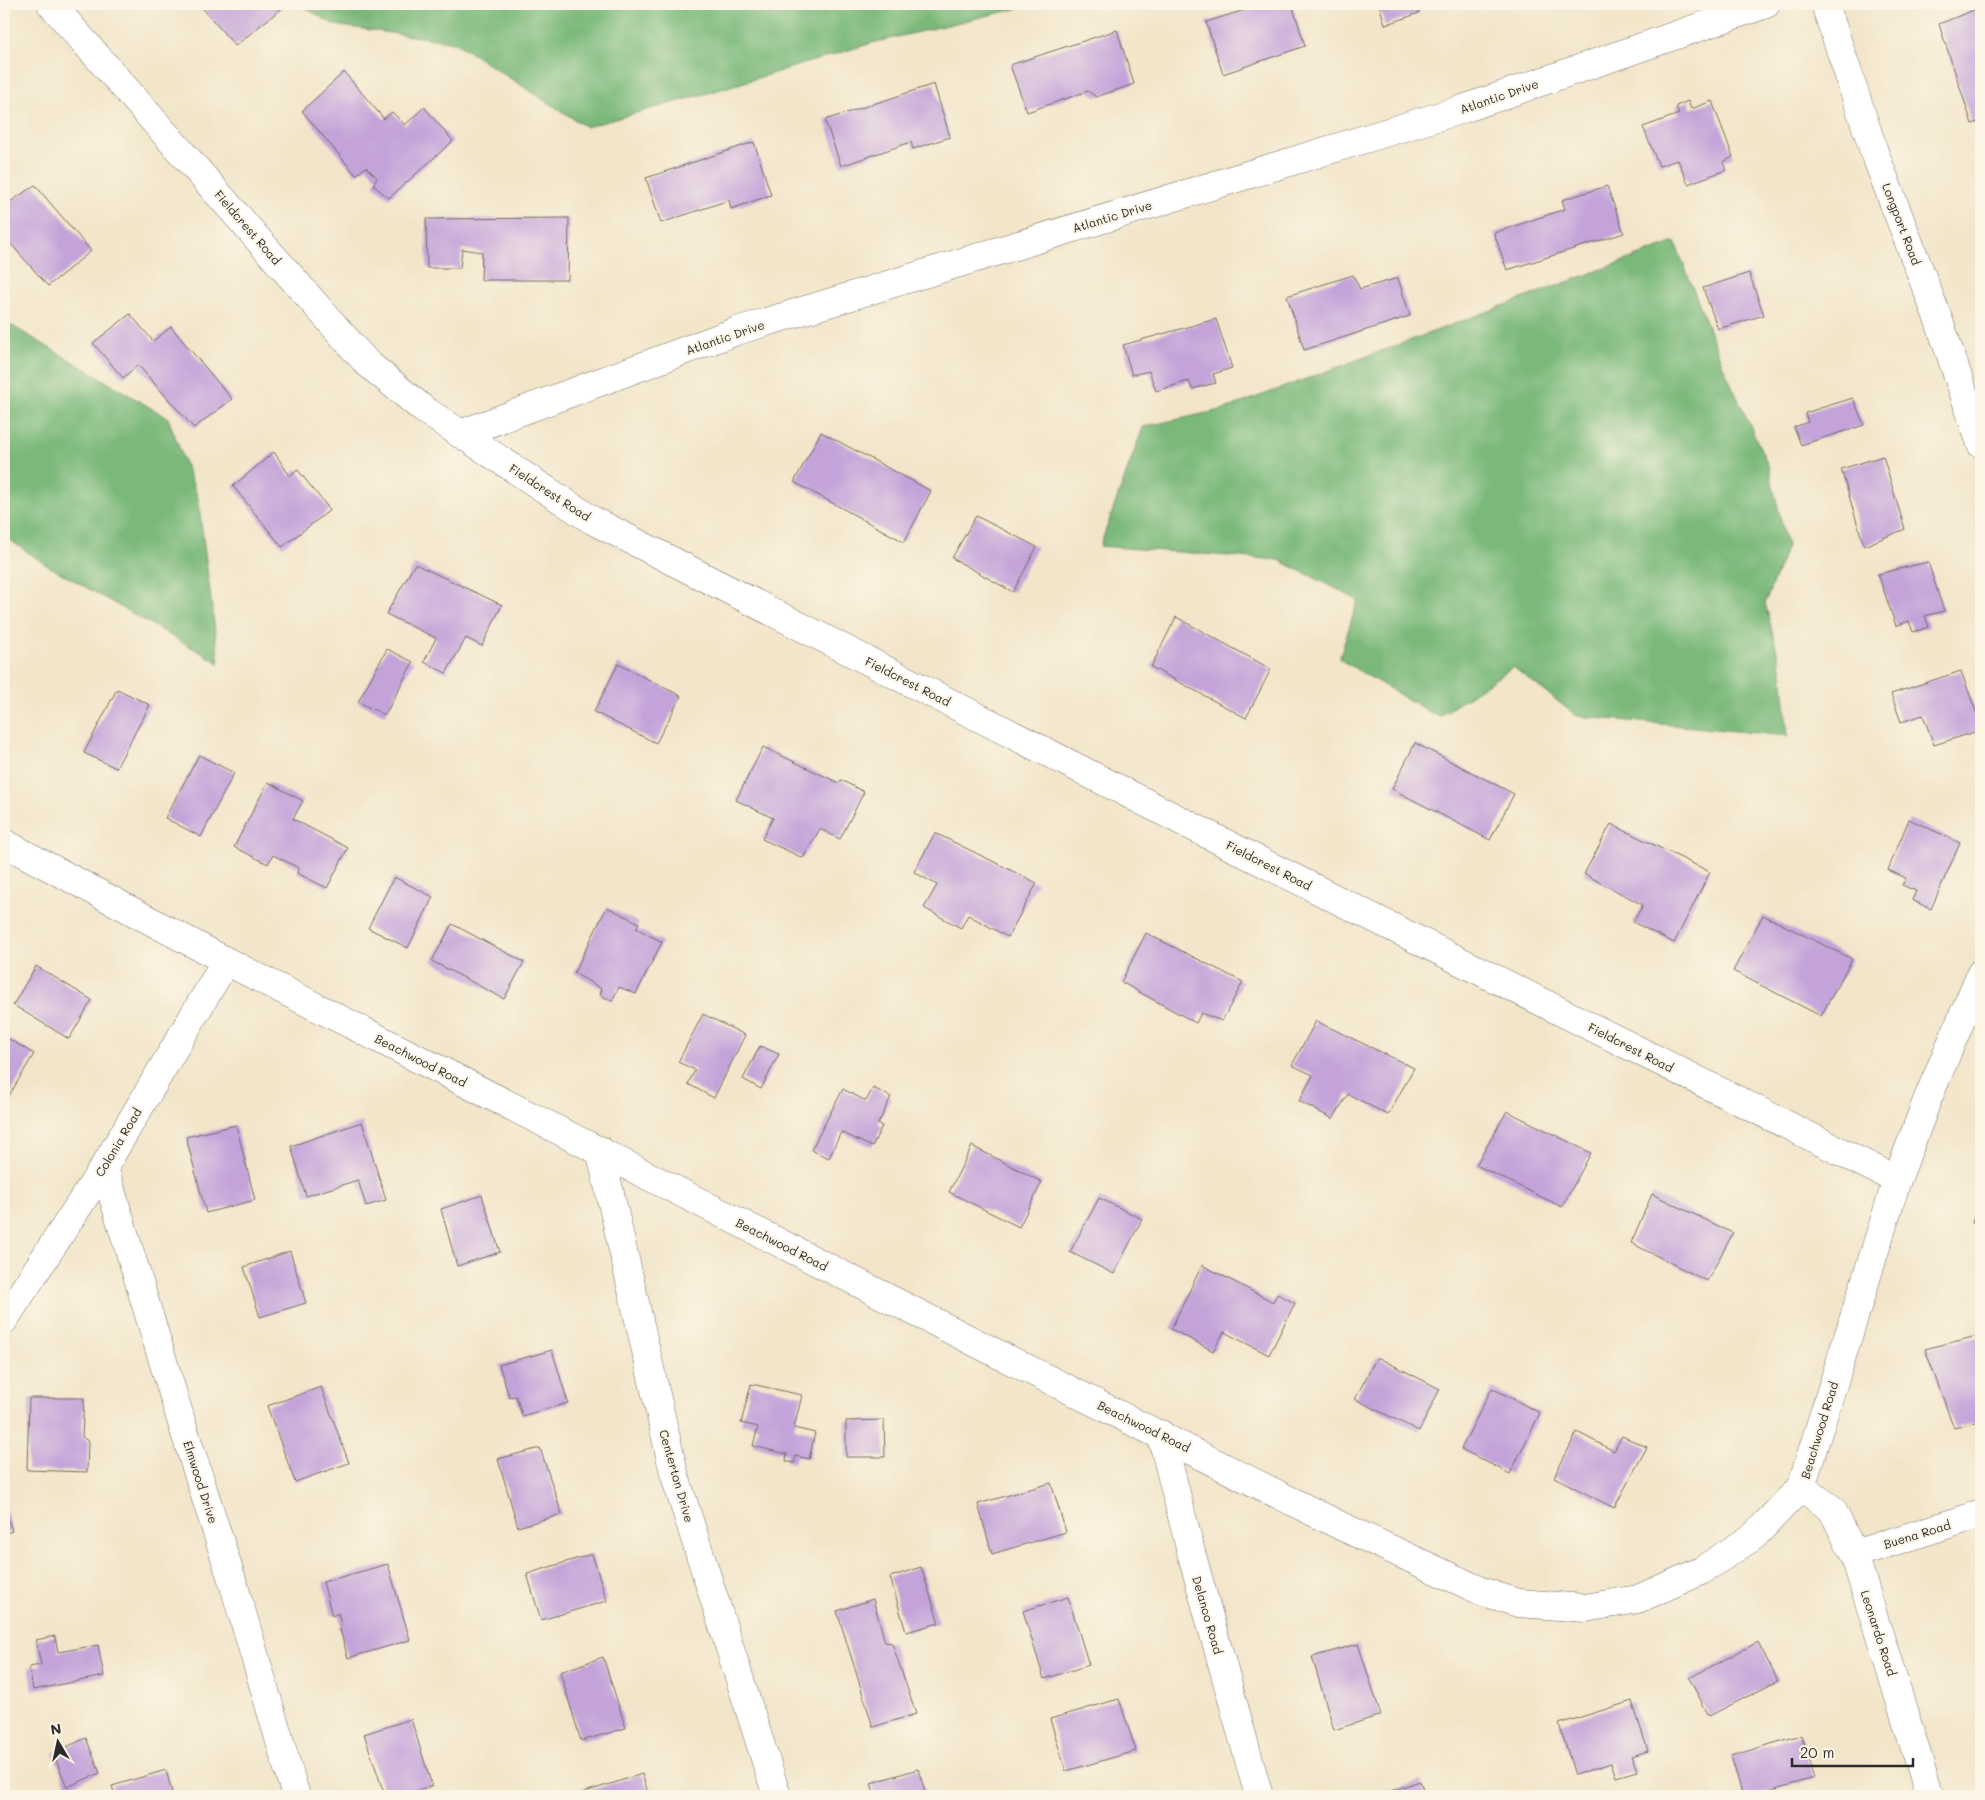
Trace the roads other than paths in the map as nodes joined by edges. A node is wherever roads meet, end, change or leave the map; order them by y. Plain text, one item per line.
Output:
1 (51, 4) edge
2 (1766, 4) edge
3 (1825, 4) edge
4 (460, 434) junction
5 (1981, 444) edge
6 (4, 843) edge
7 (226, 961) junction
8 (1981, 973) edge
9 (600, 1150) junction
10 (104, 1167) junction
11 (1896, 1180) junction
12 (4, 1320) edge
13 (1161, 1434) junction
14 (1801, 1487) junction
15 (1981, 1514) edge
16 (1854, 1554) junction
17 (296, 1796) edge
18 (777, 1796) edge
19 (1259, 1796) edge
20 (1930, 1796) edge

1 - 4 street, Fieldcrest Road
2 - 4 street, Atlantic Drive
3 - 5 street, Longport Road
4 - 11 street, Fieldcrest Road
6 - 7 street, Beachwood Road
7 - 9 street, Beachwood Road
7 - 10 street, Colonia Road
8 - 11 street, Beachwood Road
9 - 13 street, Beachwood Road
9 - 18 street, Centerton Drive
10 - 12 street, Colonia Road
10 - 17 street, Elmwood Drive
11 - 14 street, Beachwood Road
13 - 14 street, Beachwood Road
13 - 19 street, Delanco Road
14 - 16 street, Leonardo Road
15 - 16 street, Buena Road
16 - 20 street, Leonardo Road

